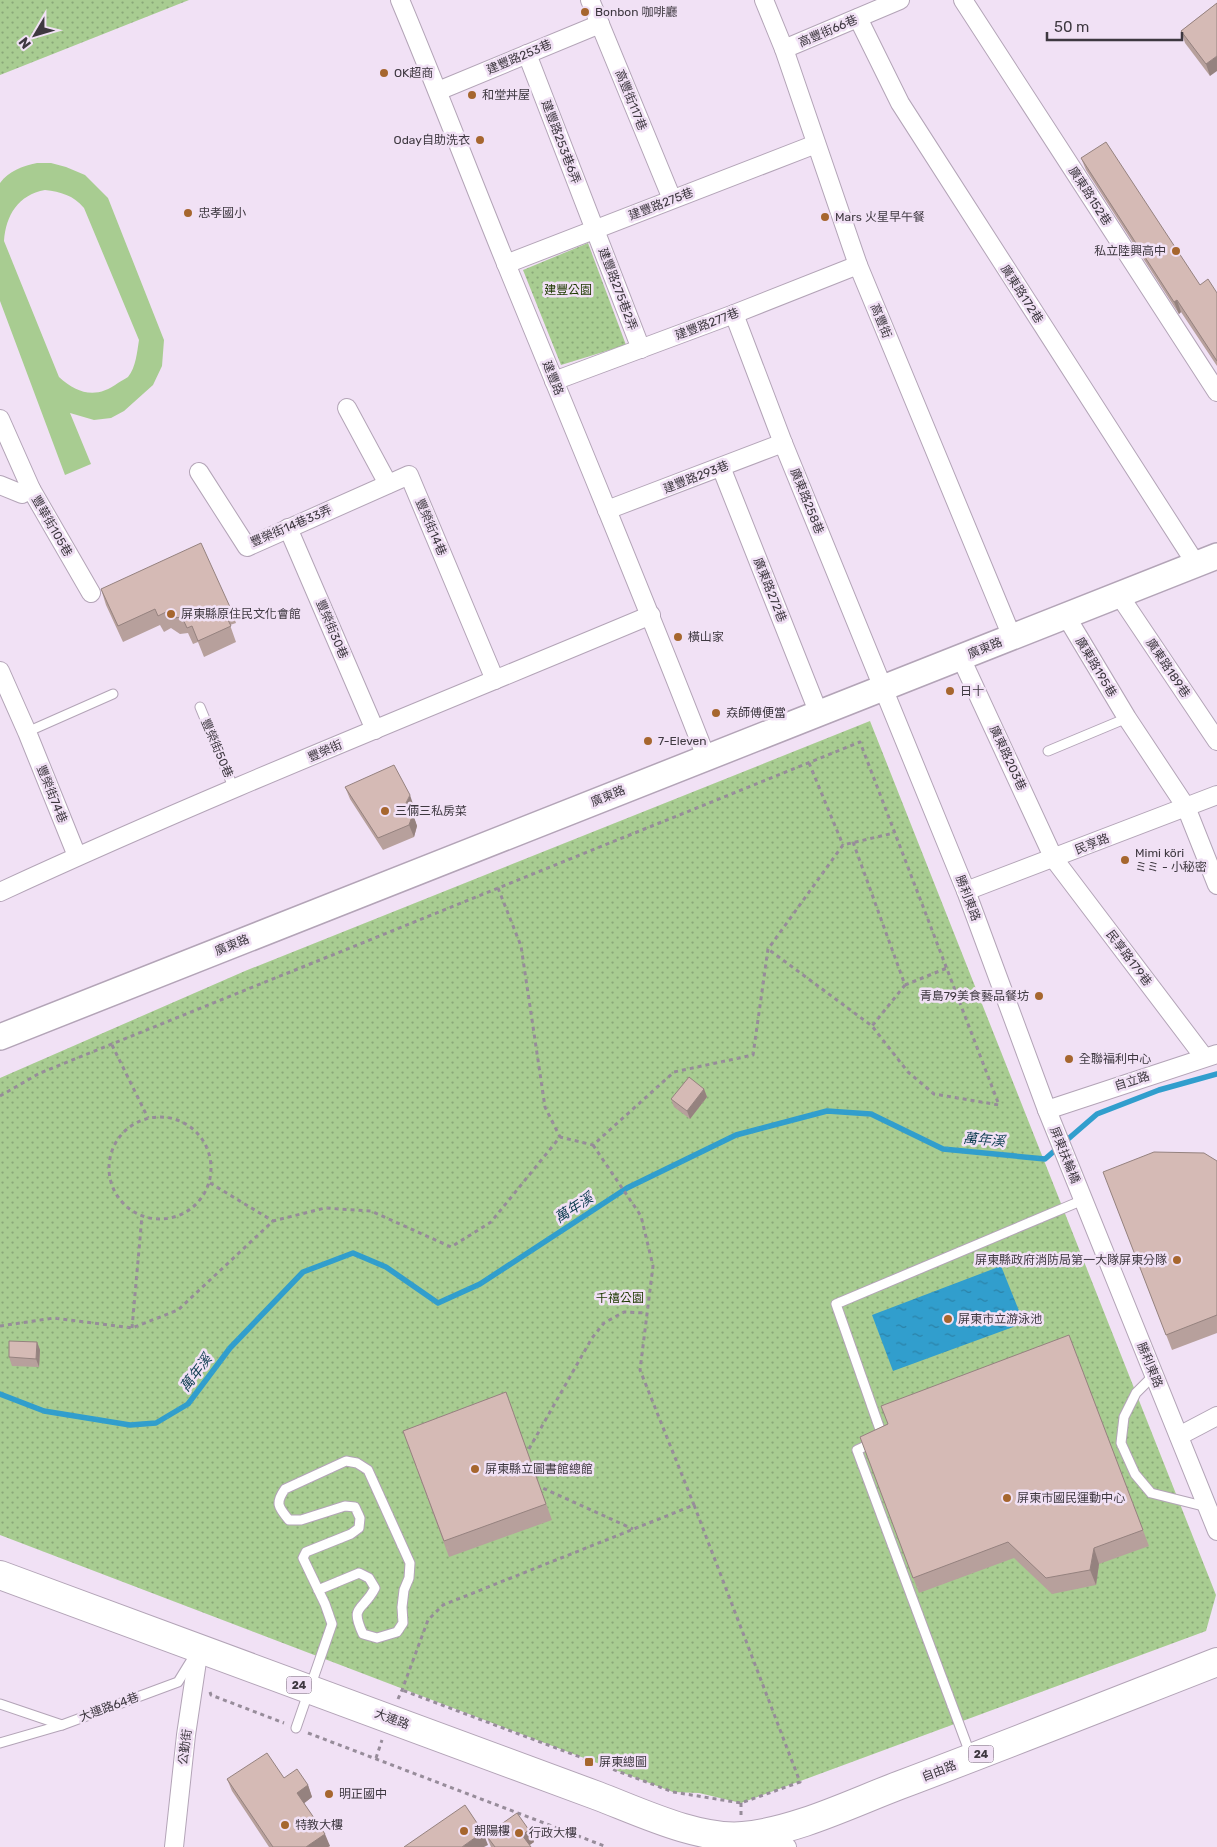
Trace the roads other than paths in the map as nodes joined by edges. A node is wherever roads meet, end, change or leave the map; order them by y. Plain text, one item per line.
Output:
1 (400, 0) edge
2 (590, 0) edge
3 (764, 0) edge
4 (900, 0) edge
5 (963, 0) edge
6 (858, 18) junction
7 (600, 24) junction
8 (784, 49) junction
9 (527, 54) junction
10 (438, 91) junction
11 (816, 144) junction
12 (672, 199) junction
13 (595, 230) junction
14 (506, 264) junction
15 (858, 265) junction
16 (734, 314) junction
17 (641, 349) junction
18 (554, 381) junction
19 (1217, 392) edge
20 (347, 408) dead end
21 (0, 419) edge
22 (783, 443) junction
23 (722, 467) junction
24 (199, 472) dead end
25 (388, 484) junction
26 (0, 486) edge
27 (31, 489) junction
28 (608, 510) junction
29 (288, 528) junction
30 (1206, 560) edge
31 (90, 592) dead end
32 (1119, 595) junction
33 (651, 615) junction
34 (1066, 616) junction
35 (1012, 637) junction
36 (961, 658) junction
37 (0, 671) edge
38 (495, 680) junction
39 (882, 688) junction
40 (113, 694) dead end
41 (200, 707) dead end
42 (819, 714) junction
43 (1126, 718) junction
44 (375, 730) junction
45 (27, 732) junction
46 (1217, 741) edge
47 (1048, 751) dead end
48 (706, 757) junction
49 (234, 789) junction
50 (1217, 795) edge
51 (1186, 807) junction
52 (77, 856) junction
53 (1054, 859) junction
54 (1217, 885) edge
55 (966, 891) junction
56 (0, 892) edge
57 (0, 1037) edge
58 (1211, 1056) edge
59 (1047, 1110) junction
60 (1083, 1200) junction
61 (1154, 1375) junction
62 (1217, 1416) edge
63 (1179, 1436) junction
64 (1208, 1508) junction
65 (1217, 1531) edge
66 (0, 1575) edge
67 (318, 1590) junction
68 (199, 1648) junction
69 (1217, 1662) edge
70 (309, 1689) junction
71 (0, 1704) edge
72 (62, 1725) junction
73 (296, 1728) road end
74 (0, 1743) edge
75 (972, 1758) junction
76 (741, 1843) edge
77 (174, 1847) edge
78 (787, 1847) edge

1 - 10 street, 建豐路
2 - 7 street, 高豐街117巷
3 - 8 street, 高豐街
4 - 6 street, 高豐街66巷
5 - 19 street, 廣東路152巷
6 - 8 street, 高豐街66巷
6 - 30 street, 廣東路172巷
7 - 9 street, 建豐路253巷
7 - 12 street, 高豐街117巷
8 - 11 street, 高豐街
9 - 10 street, 建豐路253巷
9 - 13 street, 建豐路253巷6弄
10 - 14 street, 建豐路
11 - 12 street, 建豐路275巷
11 - 15 street, 高豐街
12 - 13 street, 建豐路275巷
13 - 14 street, 建豐路275巷
13 - 17 street, 建豐路275巷2弄
14 - 18 street, 建豐路
15 - 16 street, 建豐路277巷
15 - 35 street, 高豐街
16 - 17 street, 建豐路277巷
16 - 22 street, 廣東路258巷
17 - 18 street, 建豐路277巷
18 - 28 street, 建豐路
20 - 25 street
21 - 27 street
22 - 23 street, 建豐路293巷
22 - 39 street, 廣東路258巷
23 - 28 street, 建豐路293巷
23 - 42 street, 廣東路272巷
24 - 29 street, 豐榮街14巷33弄
25 - 29 street, 豐榮街14巷33弄
25 - 38 street, 豐榮街14巷
26 - 27 street, 豐華街105巷
27 - 31 street, 豐華街105巷
28 - 33 street, 建豐路
29 - 44 street, 豐榮街30巷
30 - 32 street, 廣東路
32 - 34 street, 廣東路
32 - 46 street, 廣東路189巷
33 - 38 street, 豐榮街
33 - 48 street, 建豐路
34 - 35 street, 廣東路
34 - 43 street, 廣東路195巷
35 - 36 street, 廣東路
36 - 39 street, 廣東路
36 - 53 street, 廣東路203巷
37 - 45 street, 豐榮街74巷
38 - 44 street, 豐榮街
39 - 42 street, 廣東路
39 - 55 street, 勝利東路
40 - 45 lane
41 - 49 lane, 豐榮街50巷
42 - 48 street, 廣東路
43 - 47 lane
43 - 51 street, 廣東路195巷
44 - 49 street, 豐榮街
45 - 52 street, 豐榮街74巷
48 - 57 street, 廣東路
49 - 52 street, 豐榮街
50 - 51 street, 民享路
51 - 53 street, 民享路
51 - 54 street, 廣東路195巷
52 - 56 street, 豐榮街
53 - 55 street, 民享路
53 - 58 street, 民享路179巷
55 - 59 street, 勝利東路
58 - 59 street, 自立路
59 - 60 street, 屏東扶輪橋
60 - 61 street, 勝利東路
60 - 75 lane
61 - 63 street, 勝利東路
61 - 64 lane
62 - 63 street
63 - 64 street, 勝利東路
64 - 65 street, 勝利東路
66 - 68 main road, 大連路 / 24
67 - 67 lane
67 - 70 lane
68 - 70 main road, 大連路 / 24
68 - 72 lane, 大連路64巷
68 - 77 street, 公勤街
69 - 75 main road, 自由路 / 24
70 - 73 lane
70 - 76 main road, 大連路 / 24
71 - 72 lane
72 - 74 lane, 大連路64巷
75 - 76 main road, 自由路 / 24
76 - 78 street, 大連路

